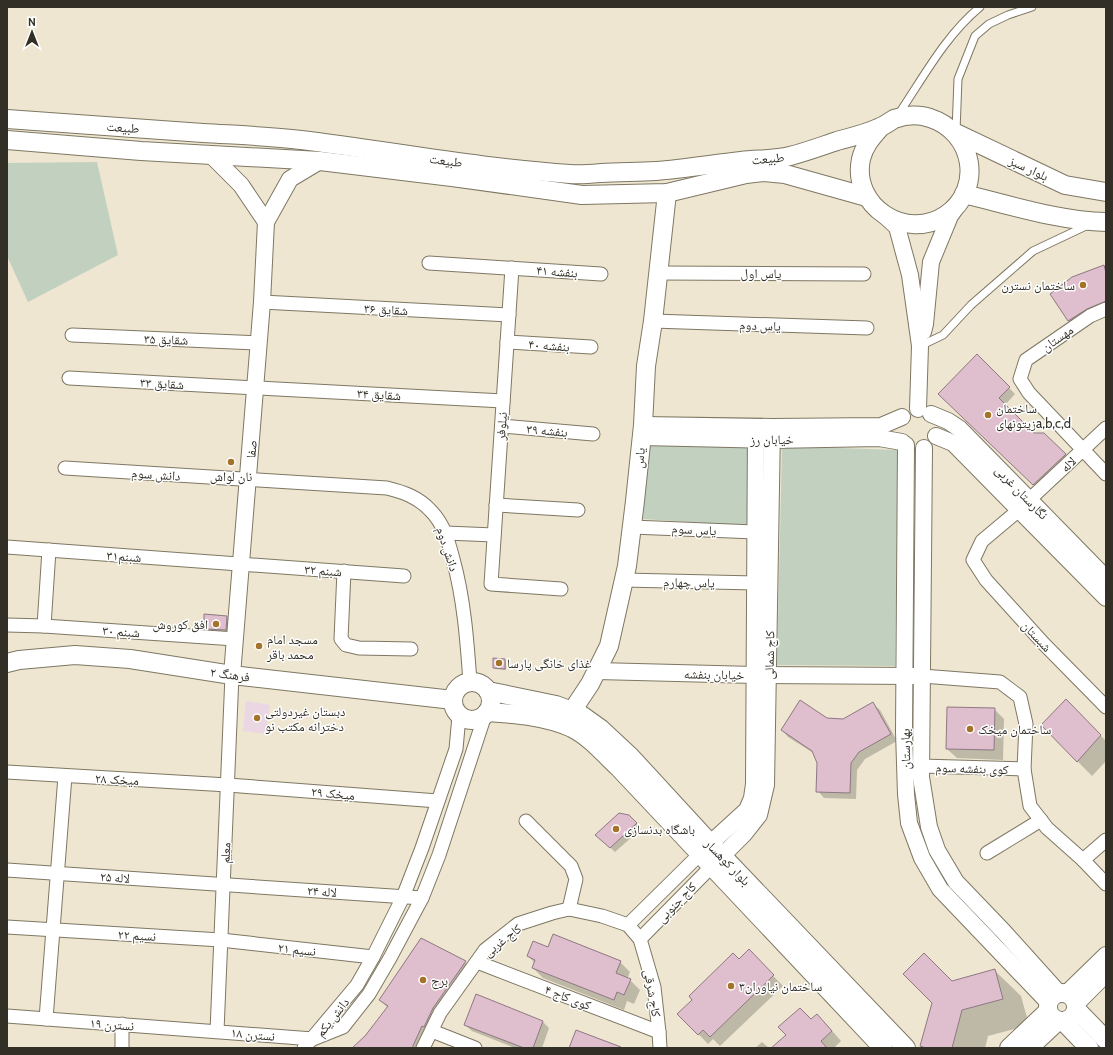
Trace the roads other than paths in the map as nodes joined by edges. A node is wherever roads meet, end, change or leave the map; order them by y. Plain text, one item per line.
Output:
1 (980, 7) edge
2 (1032, 7) edge
3 (7, 119) edge
4 (896, 119) junction
5 (880, 128) junction
6 (956, 134) junction
7 (7, 140) edge
8 (211, 155) junction
9 (320, 160) junction
10 (1106, 192) edge
11 (667, 193) junction
12 (867, 197) junction
13 (961, 199) junction
14 (881, 213) junction
15 (266, 222) junction
16 (1100, 222) edge
17 (429, 263) dead end
18 (512, 268) junction
19 (658, 273) junction
20 (601, 274) dead end
21 (864, 274) dead end
22 (262, 302) junction
23 (1106, 309) edge
24 (509, 315) junction
25 (653, 321) junction
26 (867, 328) dead end
27 (72, 335) dead end
28 (259, 342) junction
29 (507, 342) junction
30 (920, 346) junction
31 (591, 347) dead end
32 (69, 378) dead end
33 (256, 388) junction
34 (503, 401) junction
35 (925, 412) junction
36 (902, 417) junction
37 (502, 426) junction
38 (1106, 428) edge
39 (642, 431) junction
40 (755, 433) junction
41 (593, 434) dead end
42 (772, 434) junction
43 (936, 436) junction
44 (904, 444) junction
45 (924, 448) junction
46 (1083, 450) junction
47 (65, 468) dead end
48 (1106, 474) edge
49 (248, 480) junction
50 (496, 505) junction
51 (1024, 505) junction
52 (578, 510) dead end
53 (632, 527) junction
54 (755, 532) junction
55 (446, 533) junction
56 (494, 535) junction
57 (7, 547) edge
58 (49, 550) junction
59 (973, 560) joint
60 (241, 564) junction
61 (344, 571) junction
62 (404, 576) dead end
63 (1106, 578) edge
64 (624, 580) junction
65 (755, 583) junction
66 (561, 589) dead end
67 (1106, 598) edge
68 (7, 625) edge
69 (44, 626) junction
70 (235, 639) junction
71 (411, 649) dead end
72 (7, 662) edge
73 (597, 671) junction
74 (232, 675) junction
75 (762, 675) junction
76 (904, 676) junction
77 (922, 676) junction
78 (470, 682) junction
79 (488, 691) junction
80 (1106, 707) edge
81 (456, 708) junction
82 (572, 711) junction
83 (486, 713) junction
84 (921, 766) junction
85 (1024, 770) junction
86 (7, 772) edge
87 (65, 776) junction
88 (228, 785) junction
89 (438, 801) junction
90 (1041, 820) junction
91 (526, 821) dead end
92 (1106, 840) edge
93 (987, 853) dead end
94 (711, 855) junction
95 (1083, 860) junction
96 (7, 870) edge
97 (57, 873) junction
98 (223, 884) junction
99 (1106, 884) edge
100 (402, 897) junction
101 (422, 898) junction
102 (569, 909) junction
103 (628, 925) junction
104 (7, 927) edge
105 (53, 930) junction
106 (640, 939) junction
107 (221, 940) junction
108 (1106, 955) edge
109 (373, 957) junction
110 (477, 962) junction
111 (1106, 974) edge
112 (1062, 1007) junction
113 (7, 1016) edge
114 (46, 1019) junction
115 (122, 1024) junction
116 (217, 1031) junction
117 (432, 1031) junction
118 (659, 1032) junction
119 (1106, 1040) edge
120 (308, 1043) edge
121 (122, 1048) edge
122 (423, 1048) edge
123 (475, 1048) edge
124 (660, 1048) edge
125 (883, 1048) edge
126 (906, 1048) edge
127 (1009, 1048) edge
128 (1029, 1048) edge
129 (1089, 1048) edge

1 - 4 lane
2 - 6 lane
3 - 5 main road, طبیعت
4 - 5 main road
4 - 6 main road
5 - 12 main road
6 - 10 main road, بلوار سبز
6 - 13 main road
7 - 8 main road, طبیعت
8 - 9 main road, طبیعت
8 - 15 street
9 - 11 main road, طبیعت
9 - 15 street
11 - 12 main road, طبیعت
11 - 19 main road, یاس
12 - 14 main road
13 - 14 main road
13 - 16 main road
13 - 30 street
14 - 30 street
15 - 22 street, صفا
16 - 30 lane
17 - 18 street, بنفشه ۴۱
18 - 20 street, بنفشه ۴۱
18 - 24 street, نیلوفر
19 - 21 street, یاس اول
19 - 25 main road, یاس
22 - 24 street, شقایق ۳۶
22 - 28 street, صفا
23 - 46 street, مهستان
24 - 29 street, نیلوفر
25 - 26 street, یاس دوم
25 - 39 main road, یاس
27 - 28 street, شقایق ۳۵
28 - 33 street, صفا
29 - 31 street, بنفشه ۴۰
29 - 34 street, نیلوفر
30 - 35 street
32 - 33 street, شقایق ۳۳
33 - 34 street, شقایق ۳۴
33 - 49 street, صفا
34 - 37 street, نیلوفر
35 - 36 street
35 - 43 street
35 - 51 street, نگارستان غربی
36 - 42 street, خیابان رز
36 - 44 street
37 - 41 street, بنفشه ۳۹
37 - 50 street, نیلوفر
38 - 46 street, لاله
39 - 40 street, خیابان رز
39 - 53 main road, یاس
40 - 42 street, خیابان رز
40 - 54 street, کاج شمالی
42 - 44 street, خیابان رز
42 - 75 street, کاج شمالی
43 - 45 street
43 - 51 street, نگارستان غربی
44 - 45 street
44 - 76 street, بهارستان
45 - 77 street, بهارستان
46 - 48 street
46 - 51 street, لاله
47 - 49 street, دانش سوم
49 - 55 street, دانش دوم
49 - 60 street, صفا
50 - 52 street
50 - 56 street, نیلوفر
51 - 59 street, لاله
51 - 63 street, نگارستان غربی
51 - 67 street, نگارستان غربی
53 - 54 street, یاس سوم
53 - 64 main road, یاس
54 - 65 street, کاج شمالی
55 - 56 street
55 - 78 street, دانش دوم
56 - 66 street, نیلوفر
57 - 58 street, شبنم۳۱
58 - 60 street, شبنم۳۱
58 - 69 street
59 - 80 street, شبستان
60 - 61 street, شبنم ۳۲
60 - 70 street, صفا
61 - 62 street, شبنم ۳۲
61 - 71 street
64 - 65 street, یاس چهارم
64 - 73 main road, یاس
65 - 75 street, کاج شمالی
68 - 69 street, شبنم ۳۰
69 - 70 street, شبنم ۳۰
70 - 74 street, صفا
72 - 74 main road, فرهنگ ۲
73 - 75 street, خیابان بنفشه
73 - 82 main road, یاس
74 - 81 main road, فرهنگ ۲
74 - 88 street, معلم
75 - 76 street, خیابان بنفشه
75 - 94 street, کاج شمالی
76 - 77 street, خیابان بنفشه
76 - 112 street, بهارستان
77 - 84 street, بهارستان
77 - 85 street
78 - 79 main road
78 - 81 main road
79 - 82 main road, بلوار کوهسار
79 - 83 main road
81 - 83 main road
81 - 89 street, دانش یکم
82 - 94 main road, بلوار کوهسار
83 - 94 main road, بلوار کوهسار
83 - 101 street, دانش یکم
84 - 85 street, کوی بنفشه سوم
84 - 112 street, بهارستان
85 - 90 street
86 - 87 street, میخک ۲۸
87 - 88 street, میخک ۲۸
87 - 97 street
88 - 89 street, میخک ۲۹
88 - 98 street, معلم
89 - 100 street, دانش یکم
90 - 93 street
90 - 95 street
91 - 102 street
92 - 95 street
94 - 103 street, کاج جنوبی
94 - 106 street, کاج جنوبی
94 - 125 main road, بلوار کوهسار
94 - 126 main road, بلوار کوهسار
95 - 99 street
96 - 97 street, لاله ۲۵
97 - 98 street, لاله ۲۵
97 - 105 street
98 - 100 street, لاله ۲۴
98 - 107 street, معلم
100 - 101 street, لاله ۲۴
100 - 109 street, دانش یکم
101 - 120 street, دانش یکم
102 - 103 street, کاج غربی
102 - 110 street, کاج غربی
103 - 106 street
104 - 105 street, نسیم ۲۲
105 - 107 street, نسیم ۲۲
105 - 114 street
106 - 118 street, کاج شرقی
107 - 109 street, نسیم ۲۱
107 - 116 street, معلم
108 - 112 street
109 - 120 street, دانش یکم
110 - 117 street, کاج غربی
110 - 118 street, کوی کاج ۴
111 - 112 street
112 - 119 main road
112 - 127 main road
112 - 128 main road
112 - 129 main road
113 - 114 street, نسترن ۱۹
114 - 115 street, نسترن ۱۹
115 - 116 street, نسترن ۱۹
115 - 121 street
116 - 120 street, نسترن ۱۸
117 - 122 street, کاج غربی
117 - 123 street
118 - 124 street, کاج شرقی

